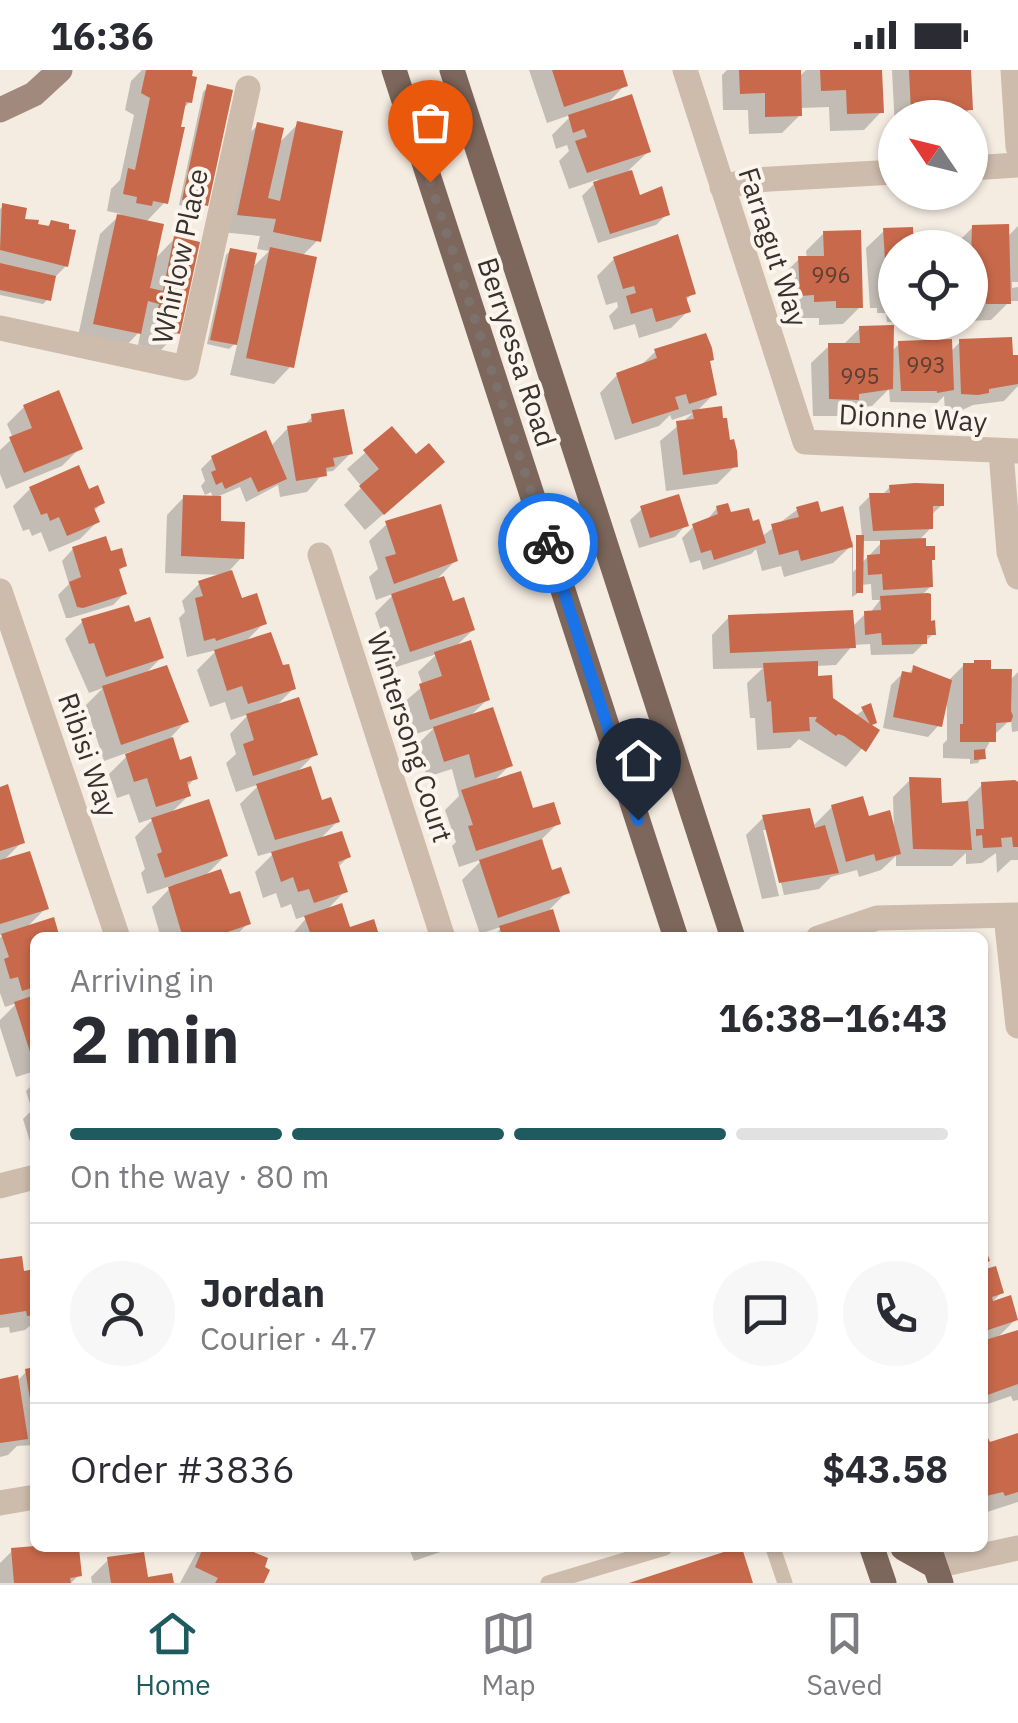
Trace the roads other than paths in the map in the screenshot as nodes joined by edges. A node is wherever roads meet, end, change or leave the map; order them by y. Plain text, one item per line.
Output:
1 (60, 70) edge
2 (394, 70) edge
3 (452, 70) edge
4 (685, 70) edge
5 (1013, 70) edge
6 (248, 88) dead end
7 (0, 110) edge
8 (1018, 147) edge
9 (1018, 165) edge
10 (988, 167) edge
11 (878, 173) edge
12 (722, 187) junction
13 (0, 328) edge
14 (805, 442) joint
15 (1010, 452) edge
16 (320, 555) dead end
17 (1018, 577) edge
18 (0, 591) edge
19 (1012, 915) edge
20 (116, 932) edge
21 (441, 932) edge
22 (674, 932) edge
23 (731, 932) edge
24 (836, 932) edge
25 (1018, 1026) edge
26 (30, 1178) edge
27 (0, 1186) edge
28 (30, 1498) edge
29 (0, 1503) edge
30 (1018, 1548) edge
31 (652, 1552) edge
32 (775, 1552) edge
33 (873, 1552) edge
34 (911, 1552) edge
35 (935, 1565) edge
36 (548, 1583) edge
37 (785, 1583) edge
38 (884, 1583) edge

1 - 7 street
2 - 22 main road, Berryessa Road
3 - 23 main road, Berryessa Road
4 - 12 street, Farragut Way
5 - 8 street
6 - 13 street, Whirlow Place
9 - 10 street
11 - 12 street
12 - 14 street, Farragut Way
14 - 15 street, Dionne Way
15 - 17 street
16 - 21 street, Wintersong Court
18 - 20 street, Ribisi Way
19 - 24 street
19 - 25 street
26 - 27 street
28 - 29 street
30 - 35 street
31 - 36 lane
32 - 37 lane
33 - 38 main road
34 - 35 main road

